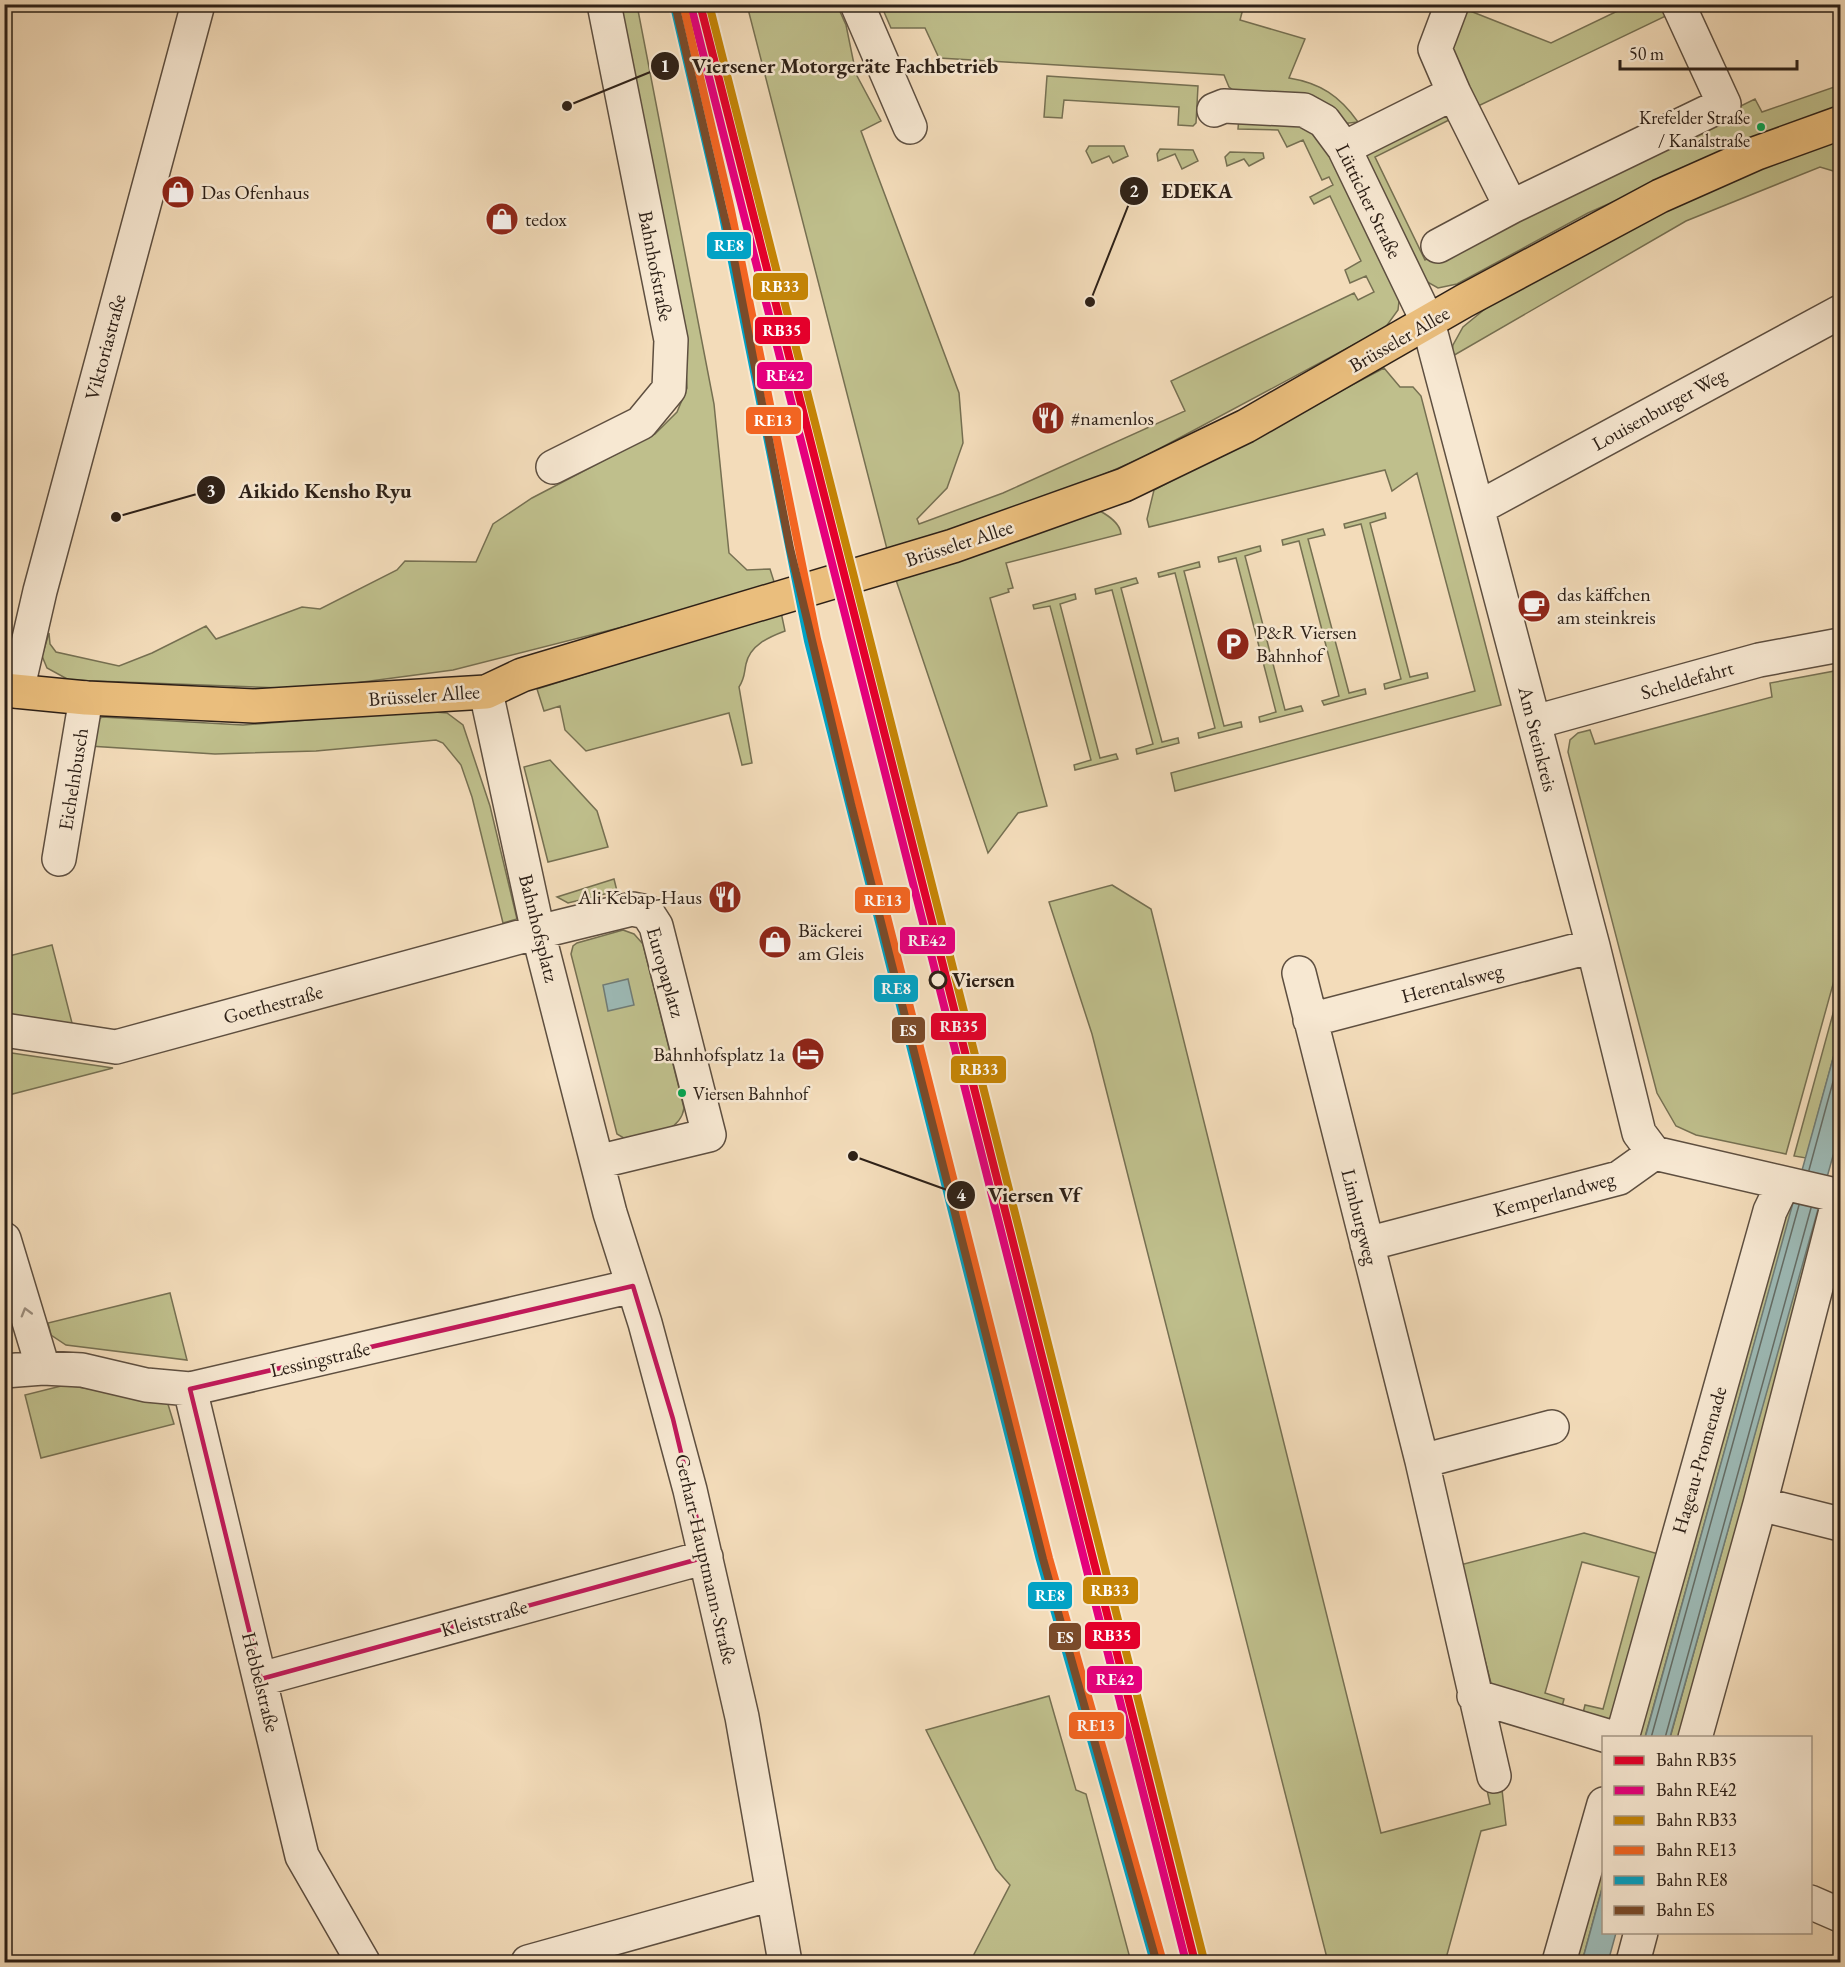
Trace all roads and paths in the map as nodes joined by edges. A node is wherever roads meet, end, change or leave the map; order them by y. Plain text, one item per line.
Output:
1 (198, 4) edge
2 (604, 4) edge
3 (857, 4) edge
4 (1452, 4) edge
5 (1678, 4) edge
6 (1454, 93) junction
7 (1214, 110) dead end
8 (1840, 123) edge
9 (910, 127) dead end
10 (1344, 148) junction
11 (1511, 207) junction
12 (1438, 246) dead end
13 (1840, 312) edge
14 (1428, 322) junction
15 (553, 467) dead end
16 (1478, 508) junction
17 (1840, 645) edge
18 (11, 691) edge
19 (486, 692) junction
20 (86, 698) junction
21 (1534, 722) junction
22 (59, 859) dead end
23 (538, 932) junction
24 (1593, 946) junction
25 (1299, 973) dead end
26 (1311, 1020) junction
27 (4, 1030) edge
28 (1654, 1153) junction
29 (597, 1162) junction
30 (1787, 1185) junction
31 (1836, 1195) edge
32 (4, 1239) edge
33 (1367, 1244) junction
34 (633, 1286) junction
35 (43, 1368) junction
36 (4, 1371) edge
37 (190, 1389) junction
38 (1552, 1427) dead end
39 (1422, 1461) junction
40 (1760, 1504) junction
41 (1840, 1524) edge
42 (706, 1557) junction
43 (261, 1679) junction
44 (1474, 1696) junction
45 (1611, 1736) edge
46 (1622, 1736) edge
47 (1695, 1736) edge
48 (1494, 1776) dead end
49 (1602, 1811) edge
50 (772, 1893) junction
51 (1812, 1903) edge
52 (1840, 1915) edge
53 (1640, 1934) edge
54 (363, 1962) edge
55 (528, 1962) edge
56 (785, 1962) edge
57 (1559, 1962) edge
58 (1633, 1962) edge

1 - 18 street, Viktoriastraße
2 - 15 street, Bahnhofstraße
3 - 9 street
4 - 6 street
5 - 11 street
6 - 10 street
6 - 11 street
7 - 10 street, Lütticher Straße
8 - 14 main road, Brüsseler Allee
10 - 14 street, Lütticher Straße
11 - 12 street
13 - 16 street, Louisenburger Weg
14 - 16 street, Am Steinkreis
14 - 19 main road, Brüsseler Allee
16 - 21 street, Am Steinkreis
17 - 21 street, Scheldefahrt
18 - 20 main road, Brüsseler Allee
19 - 20 main road, Brüsseler Allee
19 - 23 street, Bahnhofsplatz
20 - 22 street, Eichelnbusch
21 - 24 street, Am Steinkreis
23 - 27 street, Goethestraße
23 - 29 street, Bahnhofsplatz
23 - 29 street, Europaplatz
24 - 26 street, Herentalsweg
24 - 28 street, Am Steinkreis
25 - 26 street, Limburgweg
26 - 33 street, Limburgweg
28 - 30 street
28 - 33 street, Kemperlandweg
29 - 34 street, Gerhart-Hauptmann-Straße
30 - 31 street
30 - 46 street, Hageau-Promenade
31 - 40 street
35 -> 32 street
33 - 39 street, Limburgweg
34 - 37 street, Lessingstraße
34 - 42 street, Gerhart-Hauptmann-Straße
35 - 36 street, Lessingstraße
35 - 37 street, Lessingstraße
37 - 43 street, Hebbelstraße
38 - 39 street
39 - 44 street, Limburgweg
40 - 41 street
40 - 47 street
42 - 43 street, Kleiststraße
42 - 50 street, Gerhart-Hauptmann-Straße
43 - 54 street, Hebbelstraße
44 - 45 street
44 - 48 street, Limburgweg
49 - 57 street
50 - 55 street
50 - 56 street, Gerhart-Hauptmann-Straße
51 - 52 street
53 - 58 street

